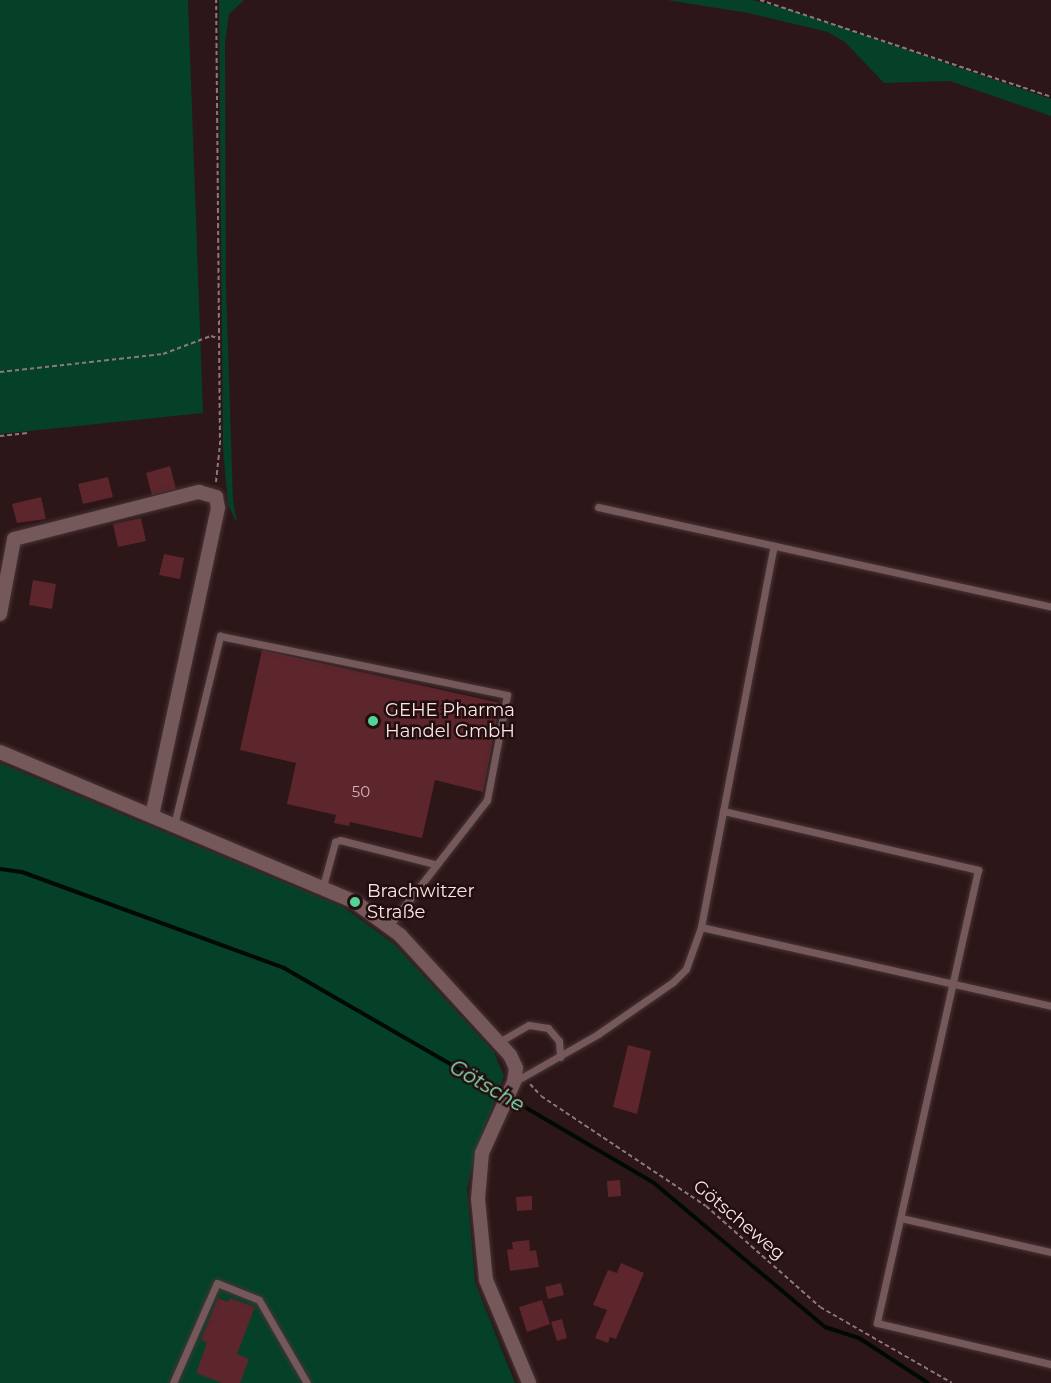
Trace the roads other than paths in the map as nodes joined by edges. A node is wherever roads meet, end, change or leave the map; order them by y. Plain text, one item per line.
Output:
1 (598, 507) dead end
2 (774, 546) junction
3 (1051, 607) edge
4 (0, 614) edge
5 (0, 752) edge
6 (723, 811) junction
7 (152, 815) junction
8 (174, 825) junction
9 (435, 864) junction
10 (323, 886) junction
11 (389, 926) junction
12 (700, 927) junction
13 (953, 984) junction
14 (1051, 1006) edge
15 (499, 1041) junction
16 (560, 1058) junction
17 (519, 1080) junction
18 (901, 1218) junction
19 (1051, 1252) edge
20 (1051, 1364) edge
21 (173, 1383) edge
22 (307, 1383) edge
23 (529, 1383) edge

1 - 2 lane
2 - 3 lane
2 - 6 lane
4 - 7 street
5 - 7 street
6 - 12 lane
6 - 13 lane
7 - 8 street
8 - 9 lane
8 - 10 street
9 - 10 lane
9 - 11 lane
10 - 11 street
11 - 15 street
12 - 13 lane
12 - 16 lane
13 - 14 lane
13 - 18 lane
15 - 16 lane
15 - 17 street
16 - 17 lane
17 - 23 street
18 - 19 lane
18 - 20 lane
21 - 22 lane

